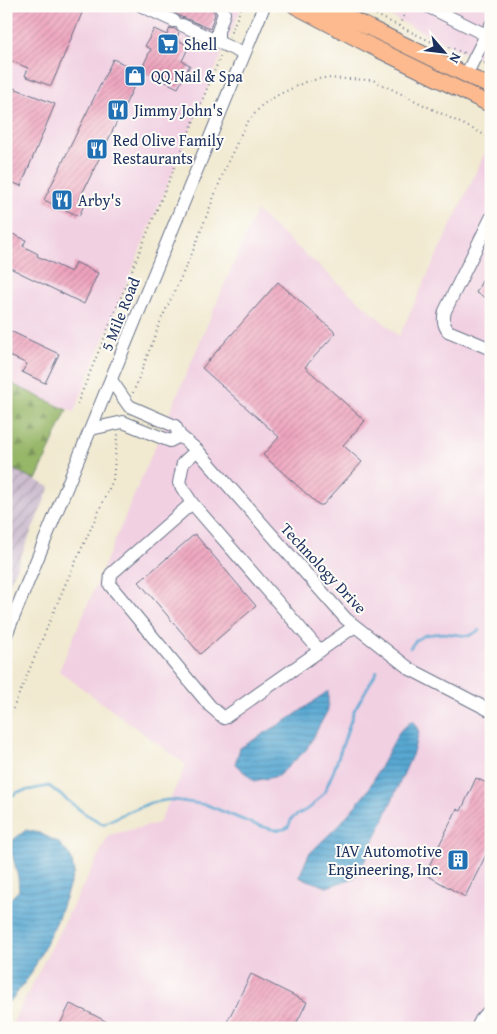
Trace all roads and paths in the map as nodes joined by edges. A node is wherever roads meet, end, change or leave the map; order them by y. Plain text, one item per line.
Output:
1 (142, 6) edge
2 (220, 6) edge
3 (242, 6) edge
4 (264, 6) edge
5 (295, 6) edge
6 (324, 6) edge
7 (358, 6) edge
8 (408, 6) edge
9 (427, 6) edge
10 (399, 26) junction
11 (488, 30) edge
12 (222, 44) junction
13 (244, 54) junction
14 (475, 58) junction
15 (491, 66) edge
16 (466, 75) junction
17 (491, 87) edge
18 (491, 105) edge
19 (491, 138) edge
20 (491, 218) edge
21 (491, 349) edge
22 (111, 380) junction
23 (77, 404) dead end
24 (129, 406) junction
25 (123, 422) junction
26 (91, 429) junction
27 (180, 436) junction
28 (197, 450) junction
29 (192, 503) junction
30 (356, 626) junction
31 (6, 635) edge
32 (320, 651) junction
33 (491, 711) edge
34 (6, 716) edge
35 (491, 1010) edge
36 (477, 1028) edge

1 - 12 street
2 - 12 street
3 - 12 path
4 - 13 street, 5 Mile Road
5 - 18 main road
6 - 16 main road
7 - 10 path
8 - 10 path
9 - 11 street
10 - 14 path
11 - 14 street
12 - 13 street
12 - 23 path
13 - 22 street, 5 Mile Road
14 - 15 path
14 - 16 street
16 - 17 main road
19 - 24 path
20 - 21 street
22 - 24 street
22 - 26 street, 5 Mile Road
24 - 27 street, Technology Drive
25 - 26 street
25 - 27 street
25 - 34 path
26 - 31 street, 5 Mile Road
27 - 28 street, Technology Drive
28 - 29 street
28 - 30 street, Technology Drive
29 - 32 street
29 - 32 street
30 - 32 street
30 - 33 street, Technology Drive
35 - 36 street

